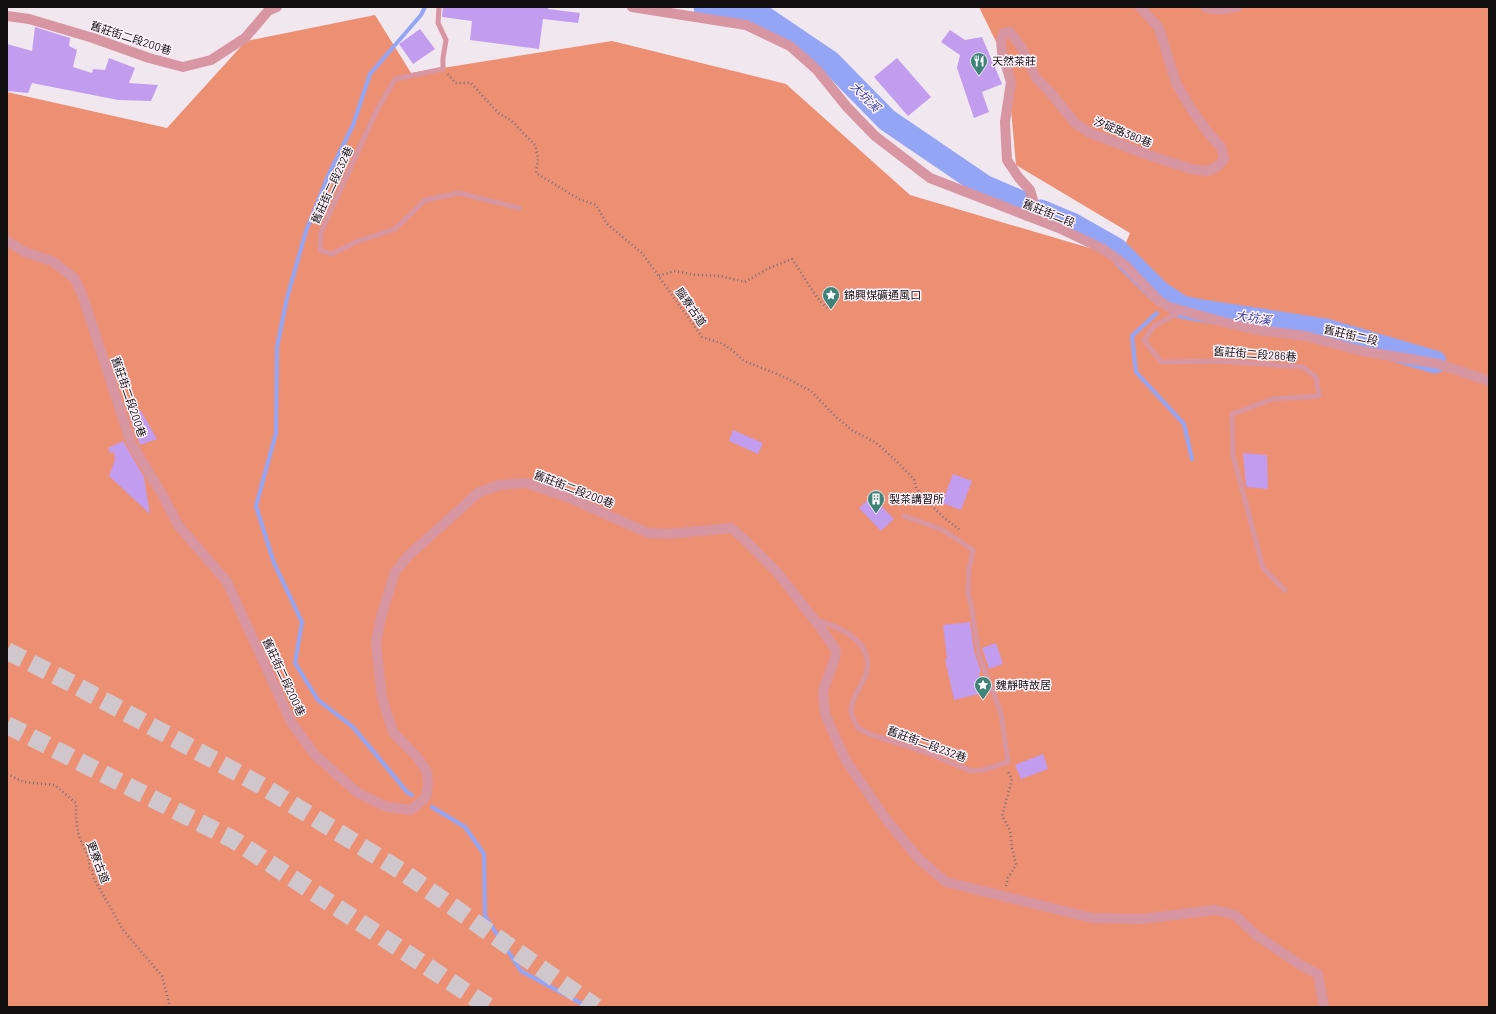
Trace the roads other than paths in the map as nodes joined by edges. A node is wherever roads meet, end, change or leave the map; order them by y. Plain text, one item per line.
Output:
1 (277, 7) edge
2 (439, 7) edge
3 (632, 7) edge
4 (1140, 7) edge
5 (1205, 7) edge
6 (1237, 7) edge
7 (7, 16) edge
8 (519, 208) dead end
9 (1027, 216) junction
10 (7, 241) edge
11 (1183, 310) junction
12 (1489, 381) edge
13 (904, 516) dead end
14 (1285, 590) dead end
15 (813, 619) junction
16 (1324, 1007) edge

1 - 7 street, 舊莊街二段200巷
2 - 8 lane, 舊莊街二段232巷
3 - 9 street, 舊莊街二段
4 - 9 street, 汐碇路380巷
5 - 6 street
9 - 11 street, 舊莊街二段
10 - 15 street, 舊莊街二段200巷
11 - 12 street, 舊莊街二段
11 - 14 lane, 舊莊街二段286巷
13 - 15 lane, 舊莊街二段232巷
15 - 16 street, 舊莊街二段200巷

